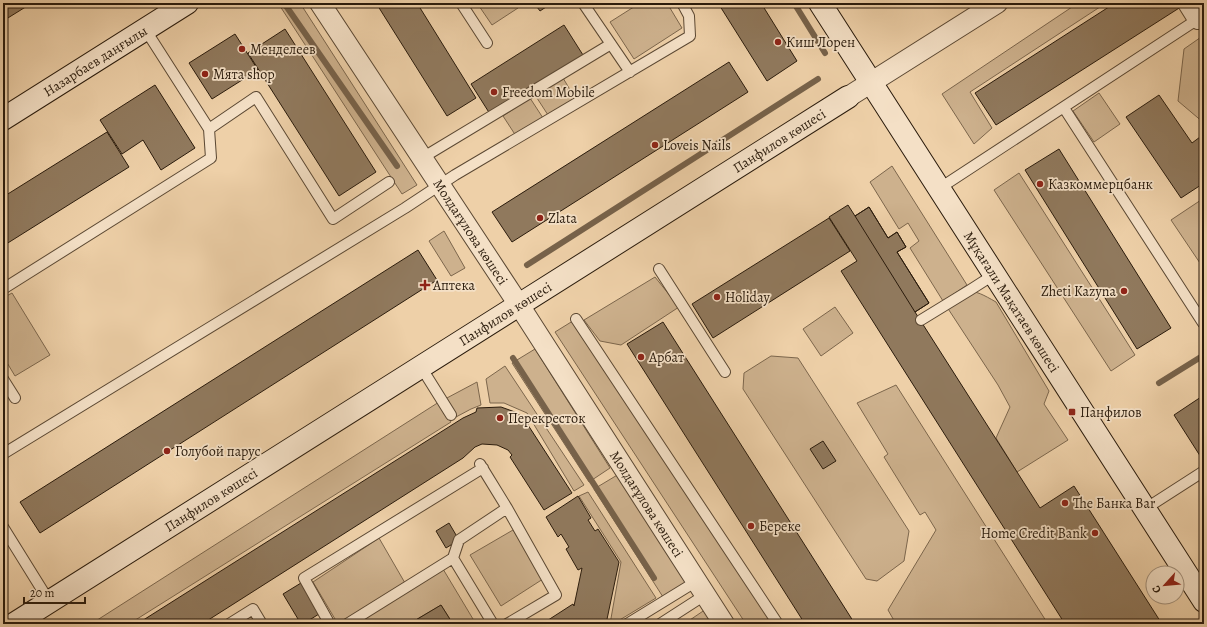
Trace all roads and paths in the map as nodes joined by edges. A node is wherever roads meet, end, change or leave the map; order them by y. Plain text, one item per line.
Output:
1 (187, 3) edge
2 (320, 3) edge
3 (461, 3) edge
4 (583, 3) edge
5 (682, 3) edge
6 (820, 3) edge
7 (997, 3) edge
8 (1196, 12) edge
9 (145, 30) junction
10 (487, 44) dead end
11 (611, 44) junction
12 (630, 72) junction
13 (872, 82) junction
14 (848, 97) joint
15 (1064, 108) junction
16 (3, 119) edge
17 (209, 129) junction
18 (422, 158) junction
19 (389, 182) dead end
20 (440, 186) junction
21 (940, 188) junction
22 (659, 269) dead end
23 (995, 274) junction
24 (3, 289) edge
25 (519, 305) junction
26 (576, 319) dead end
27 (920, 320) dead end
28 (1203, 323) edge
29 (421, 367) junction
30 (725, 372) dead end
31 (3, 379) edge
32 (15, 398) dead end
33 (451, 415) dead end
34 (3, 454) edge
35 (1204, 472) edge
36 (507, 508) junction
37 (1145, 509) junction
38 (3, 527) edge
39 (453, 558) junction
40 (701, 588) junction
41 (49, 601) junction
42 (1204, 601) edge
43 (27, 620) edge
44 (229, 624) edge
45 (262, 624) edge
46 (326, 624) edge
47 (347, 624) edge
48 (493, 624) edge
49 (507, 624) edge
50 (627, 624) edge
51 (660, 624) edge
52 (724, 624) edge
53 (778, 624) edge

1 - 9 street, Назарбаев даңғылы
2 - 18 street, Молдағұлова көшесі
3 - 10 lane
4 - 11 lane
5 - 12 lane
6 - 13 street, Мұқағали Мақатаев көшесі
7 - 13 street, Панфилов көшесі
8 - 15 lane
9 - 16 street, Назарбаев даңғылы
9 - 17 lane
11 - 12 lane
11 - 18 lane
12 - 20 lane
13 - 14 street, Панфилов көшесі
13 - 21 street, Мұқағали Мақатаев көшесі
14 - 25 street, Панфилов көшесі
15 - 21 lane
15 - 28 lane
17 - 19 lane
17 - 24 lane
18 - 20 street, Молдағұлова көшесі
20 - 25 street, Молдағұлова көшесі
20 - 34 lane
21 - 23 street, Мұқағали Мақатаев көшесі
22 - 30 lane
23 - 27 lane
23 - 37 street, Мұқағали Мақатаев көшесі
25 - 29 street, Панфилов көшесі
25 - 40 street, Молдағұлова көшесі
26 - 53 lane
29 - 33 lane
29 - 41 street, Панфилов көшесі
31 - 32 lane
35 - 37 lane
36 - 39 lane
36 - 46 lane
36 - 49 lane
37 - 42 street, Мұқағали Мақатаев көшесі
38 - 41 lane
39 - 47 lane
39 - 48 lane
40 - 50 lane
40 - 51 lane
40 - 52 street, Молдағұлова көшесі
41 - 43 street, Панфилов көшесі
44 - 45 lane

